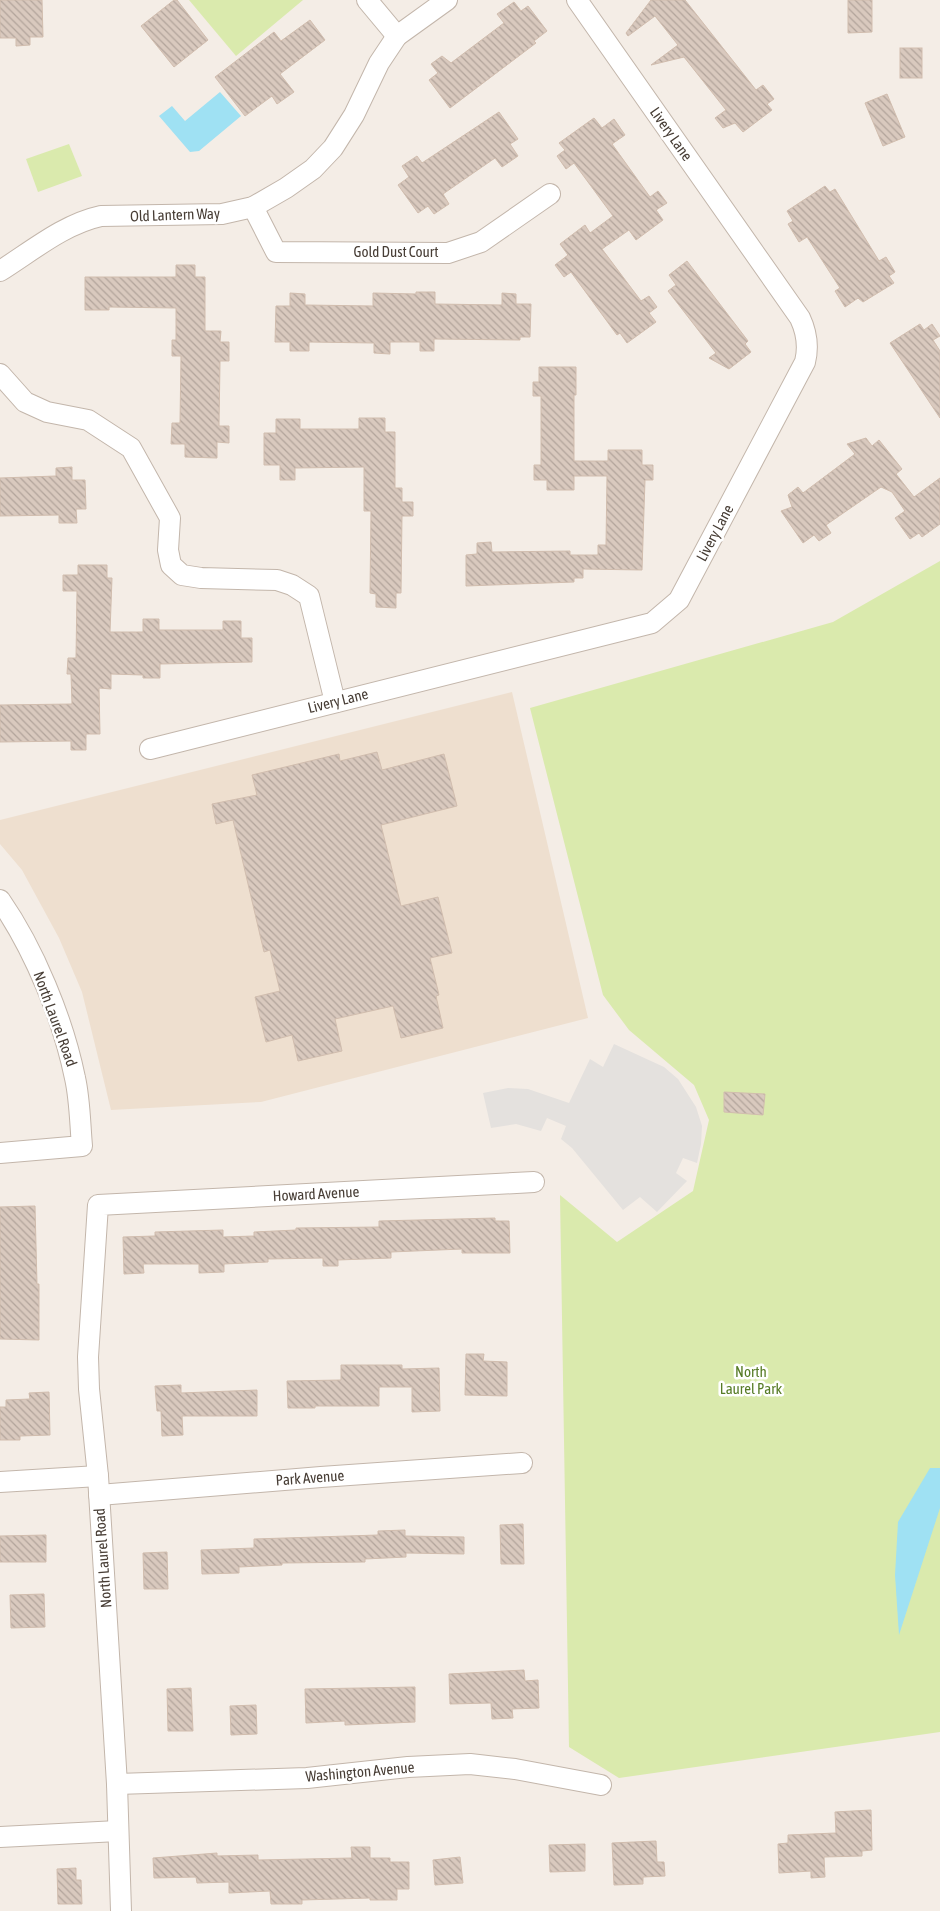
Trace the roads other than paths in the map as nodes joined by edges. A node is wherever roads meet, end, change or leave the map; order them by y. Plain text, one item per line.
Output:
1 (367, 0) edge
2 (447, 0) edge
3 (577, 0) edge
4 (397, 36) junction
5 (550, 194) dead end
6 (252, 207) junction
7 (0, 271) edge
8 (0, 374) edge
9 (335, 702) junction
10 (150, 749) dead end
11 (0, 900) edge
12 (0, 1153) edge
13 (534, 1182) dead end
14 (98, 1206) joint
15 (522, 1463) dead end
16 (0, 1482) edge
17 (98, 1486) junction
18 (117, 1784) junction
19 (601, 1785) dead end
20 (118, 1831) junction
21 (0, 1837) edge
22 (121, 1911) edge

1 - 4 street
2 - 4 street, Old Lantern Way
3 - 9 street, Livery Lane
4 - 6 street, Old Lantern Way
5 - 6 street, Gold Dust Court
6 - 7 street, Old Lantern Way
8 - 9 street
9 - 10 street, Livery Lane
11 - 12 street, North Laurel Road
13 - 14 street, Howard Avenue
14 - 17 street, North Laurel Road
15 - 17 street, Park Avenue
16 - 17 street, Park Avenue
17 - 18 street, North Laurel Road
18 - 19 street, Washington Avenue
18 - 20 street, North Laurel Road
20 - 21 street
20 - 22 street, North Laurel Road

